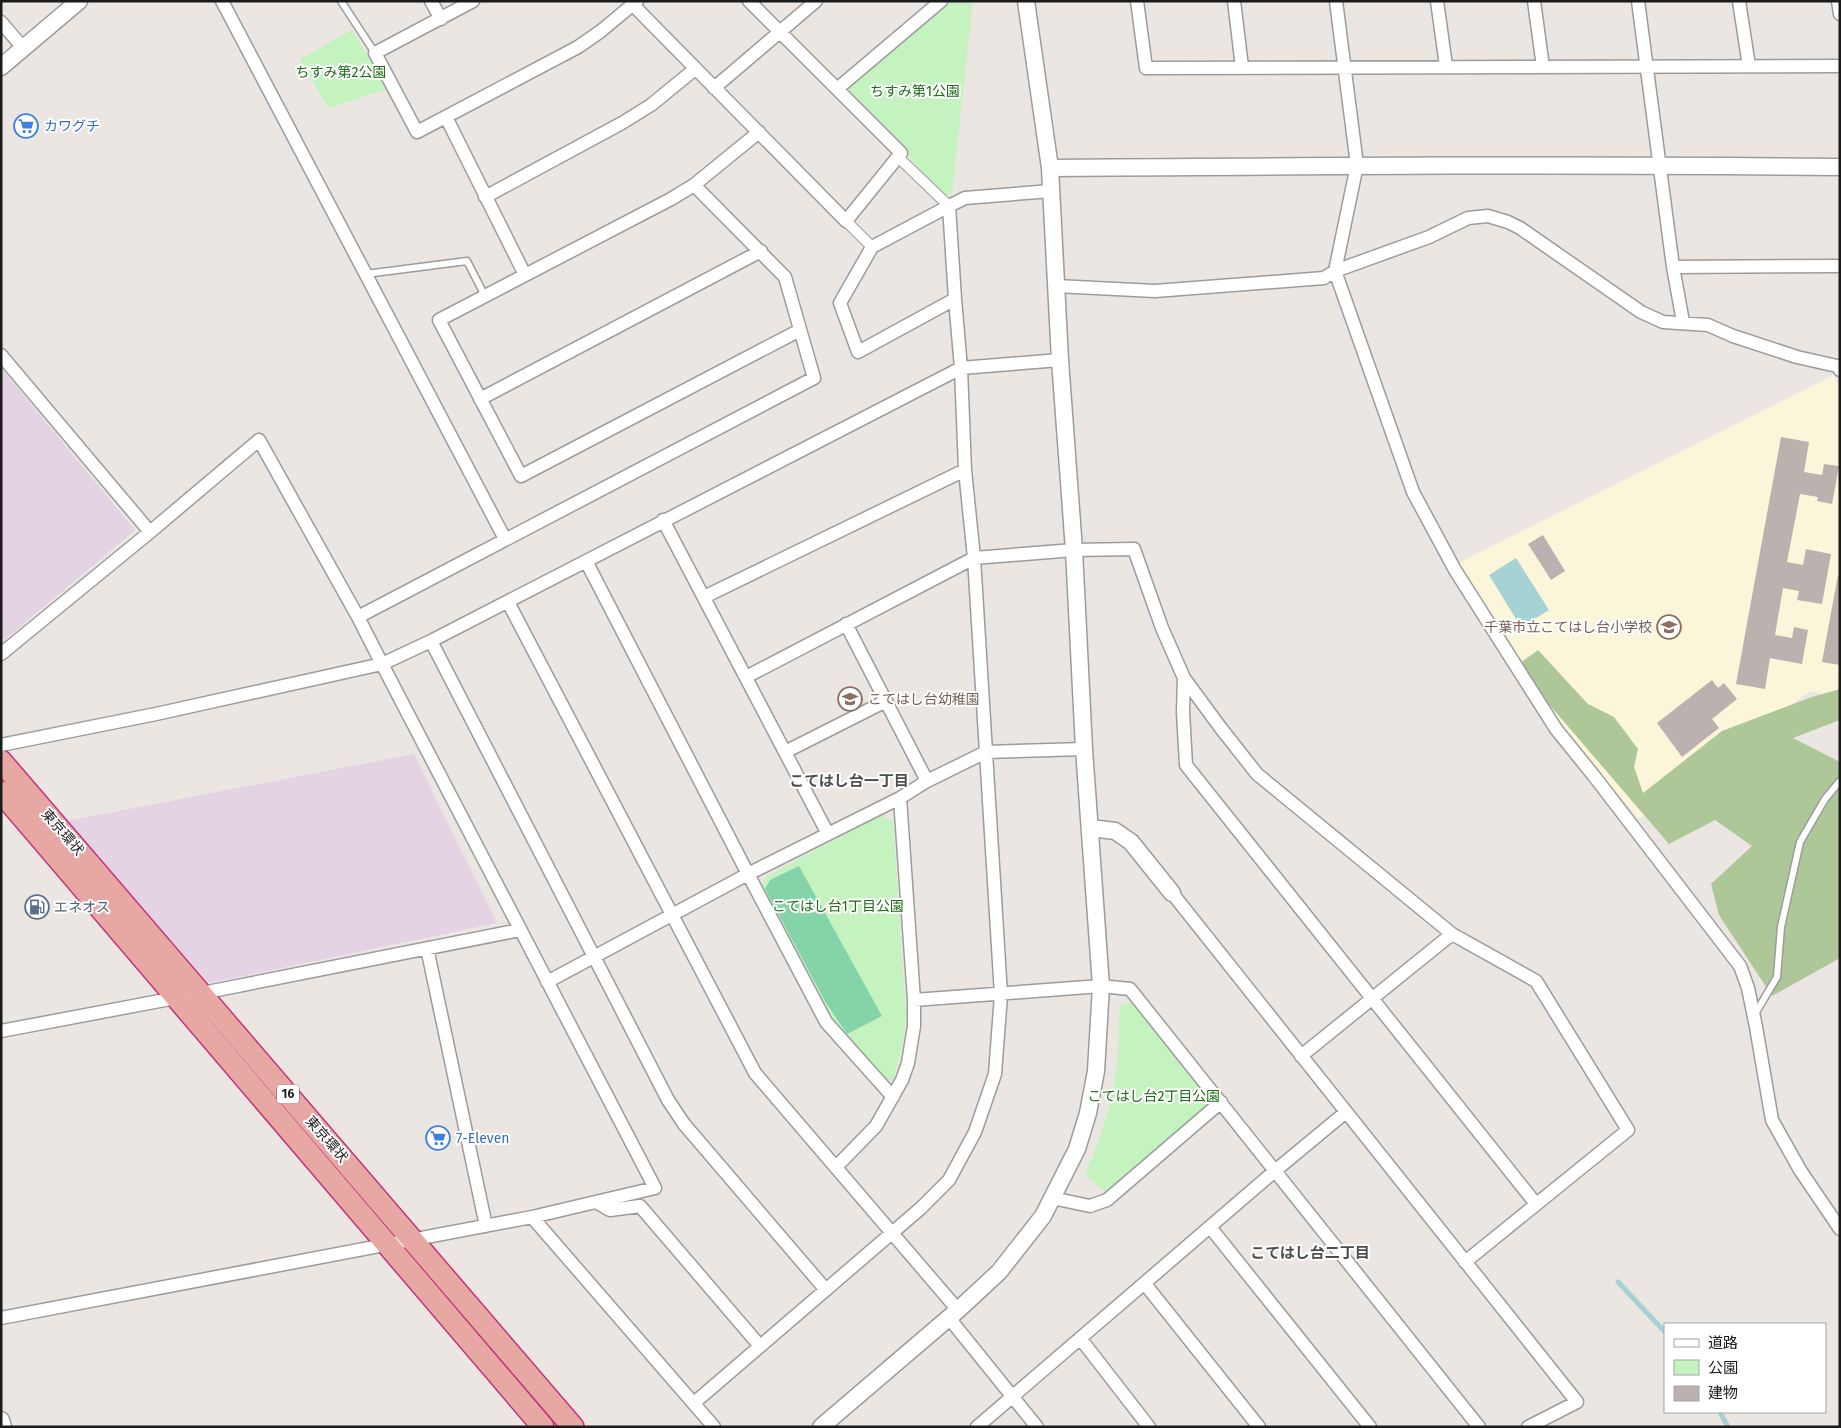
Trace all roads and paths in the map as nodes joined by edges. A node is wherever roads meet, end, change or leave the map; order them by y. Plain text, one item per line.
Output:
1 (79, 1) edge
2 (222, 1) edge
3 (341, 1) edge
4 (430, 1) edge
5 (473, 1) edge
6 (749, 1) edge
7 (816, 1) edge
8 (941, 1) edge
9 (1026, 1) edge
10 (1137, 1) edge
11 (1234, 1) edge
12 (1336, 1) edge
13 (1437, 1) edge
14 (1534, 1) edge
15 (1638, 1) edge
16 (1740, 1) edge
17 (1838, 1) edge
18 (635, 3) edge
19 (1840, 14) edge
20 (441, 19) junction
21 (1, 22) edge
22 (780, 32) junction
23 (24, 49) junction
24 (375, 54) junction
25 (1446, 66) junction
26 (1749, 66) junction
27 (1840, 66) edge
28 (1, 67) edge
29 (1242, 67) junction
30 (1345, 67) junction
31 (1543, 67) junction
32 (1646, 67) junction
33 (695, 68) junction
34 (714, 88) junction
35 (837, 89) junction
36 (446, 117) junction
37 (759, 132) junction
38 (898, 157) junction
39 (1356, 165) junction
40 (1658, 165) junction
41 (1840, 166) edge
42 (1050, 168) junction
43 (694, 185) junction
44 (1052, 191) junction
45 (485, 197) junction
46 (949, 206) junction
47 (846, 220) junction
48 (872, 247) junction
49 (761, 251) junction
50 (1840, 266) edge
51 (1673, 267) junction
52 (1335, 272) junction
53 (366, 274) junction
54 (525, 275) junction
55 (1056, 286) junction
56 (485, 296) junction
57 (954, 300) junction
58 (1683, 322) junction
59 (800, 330) junction
60 (1, 355) edge
61 (1060, 360) junction
62 (961, 368) junction
63 (1840, 370) edge
64 (480, 399) junction
65 (966, 470) junction
66 (664, 520) junction
67 (150, 532) junction
68 (505, 539) junction
69 (1074, 550) junction
70 (974, 558) junction
71 (586, 560) junction
72 (704, 598) junction
73 (508, 602) junction
74 (358, 617) junction
75 (846, 624) junction
76 (431, 641) junction
77 (1, 654) edge
78 (382, 664) junction
79 (746, 677) junction
80 (1184, 678) junction
81 (886, 702) junction
82 (1, 746) edge
83 (1084, 749) junction
84 (785, 752) junction
85 (986, 752) junction
86 (1, 761) edge
87 (927, 781) junction
88 (1840, 781) edge
89 (1, 792) edge
90 (900, 798) junction
91 (1091, 828) junction
92 (828, 834) junction
93 (748, 874) junction
94 (1172, 893) joint
95 (671, 915) junction
96 (520, 930) junction
97 (1452, 934) junction
98 (427, 948) junction
99 (595, 956) junction
100 (547, 982) junction
101 (1101, 986) junction
102 (202, 993) junction
103 (1001, 995) junction
104 (177, 998) junction
105 (1372, 999) junction
106 (914, 1000) junction
107 (1754, 1016) junction
108 (1, 1031) edge
109 (1302, 1056) junction
110 (893, 1097) junction
111 (1220, 1102) junction
112 (1346, 1112) junction
113 (836, 1166) junction
114 (1276, 1170) junction
115 (1052, 1198) junction
116 (596, 1202) junction
117 (1536, 1204) junction
118 (532, 1217) junction
119 (486, 1226) junction
120 (1210, 1227) junction
121 (1840, 1229) edge
122 (892, 1232) junction
123 (413, 1240) junction
124 (388, 1244) junction
125 (1465, 1262) junction
126 (1144, 1284) junction
127 (826, 1290) junction
128 (954, 1314) junction
129 (1, 1318) edge
130 (1080, 1338) junction
131 (760, 1346) junction
132 (1012, 1396) junction
133 (694, 1403) junction
134 (1, 1420) edge
135 (3, 1427) edge
136 (542, 1427) edge
137 (573, 1427) edge
138 (714, 1427) edge
139 (820, 1427) edge
140 (978, 1427) edge
141 (1037, 1427) edge
142 (1149, 1427) edge
143 (1259, 1427) edge
144 (1370, 1427) edge
145 (1479, 1427) edge
146 (1528, 1427) edge

1 - 23 street
2 - 53 street
3 - 24 lane
4 - 20 street
5 - 20 street
6 - 22 street
7 - 22 street
8 - 35 street
9 - 42 street
10 - 29 street
11 - 29 street
12 - 30 street
13 - 25 street
14 - 31 street
15 - 32 street
16 - 26 street
17 - 19 street
18 - 33 street
18 - 36 street
20 - 24 street
21 - 23 street
22 - 34 street
22 - 35 street
23 - 28 street
24 - 36 street
25 - 30 street
25 - 31 street
26 - 27 street
26 - 32 street
29 - 30 street
30 - 39 street
31 - 32 street
32 - 40 street
33 - 34 street
33 - 45 street
34 - 37 street
35 - 38 street
36 - 45 street
37 - 43 street
37 - 47 street
38 - 46 street
38 - 47 street
39 - 40 street
39 - 42 street
39 - 52 street
40 - 41 street
40 - 51 street
42 - 44 street
43 - 49 street
43 - 54 street
44 - 46 street
44 - 55 street
45 - 54 street
46 - 48 street
46 - 57 street
47 - 48 street
48 - 57 street
49 - 59 street
49 - 64 street
50 - 51 street
51 - 58 street
52 - 55 street
52 - 58 street
52 - 107 street
53 - 56 lane
53 - 68 street
54 - 56 street
55 - 61 street
56 - 64 street
57 - 62 street
58 - 63 street
59 - 64 street
59 - 68 street
60 - 67 street
61 - 62 street
61 - 69 street
62 - 65 street
62 - 66 street
65 - 70 street
65 - 72 street
66 - 71 street
66 - 72 street
67 - 74 street
67 - 77 street
68 - 74 street
69 - 70 street
69 - 80 street
69 - 83 street
70 - 75 street
70 - 85 street
71 - 73 street
71 - 93 street
72 - 79 street
73 - 76 street
73 - 95 street
74 - 78 street
75 - 79 street
75 - 81 street
76 - 78 street
76 - 99 street
78 - 82 street
78 - 96 street
79 - 84 street
80 - 97 street
80 - 105 street
81 - 84 street
81 - 87 street
83 - 85 street
83 - 91 street
84 - 92 street
85 - 87 street
85 - 103 street
86 - 102 highway, 東京環状 / 16
87 - 90 street
88 - 107 lane
89 - 104 highway, 東京環状 / 16
90 - 92 street
90 - 106 street
91 - 94 street
91 - 101 street
92 - 93 street
93 - 95 street
93 - 110 street
94 - 109 street
95 - 99 street
95 - 113 street
96 - 98 street
96 - 100 street
97 - 105 street
97 - 117 street
98 - 102 street
98 - 119 street
99 - 100 street
99 - 127 street
100 - 116 street
101 - 103 street
101 - 111 street
101 - 115 street
102 - 104 street
102 - 123 highway, 東京環状 / 16
103 - 106 street
103 - 122 street
104 - 108 street
104 - 124 highway, 東京環状 / 16
105 - 109 street
105 - 117 street
106 - 110 street
107 - 121 street
109 - 112 street
110 - 113 street
111 - 114 street
111 - 115 street
112 - 114 street
112 - 125 street
113 - 122 street
114 - 120 street
114 - 145 street
115 - 128 street
116 - 118 street
116 - 131 street
117 - 125 street
118 - 119 street
118 - 133 street
119 - 123 street
120 - 126 street
120 - 144 street
122 - 127 street
122 - 128 street
123 - 124 street
123 - 137 highway, 東京環状 / 16
124 - 129 street
124 - 136 highway, 東京環状 / 16
125 - 146 street
126 - 130 street
126 - 143 street
127 - 131 street
128 - 132 street
128 - 139 street
130 - 132 street
130 - 142 street
131 - 133 street
132 - 140 street
132 - 141 street
133 - 138 street
134 - 135 street

